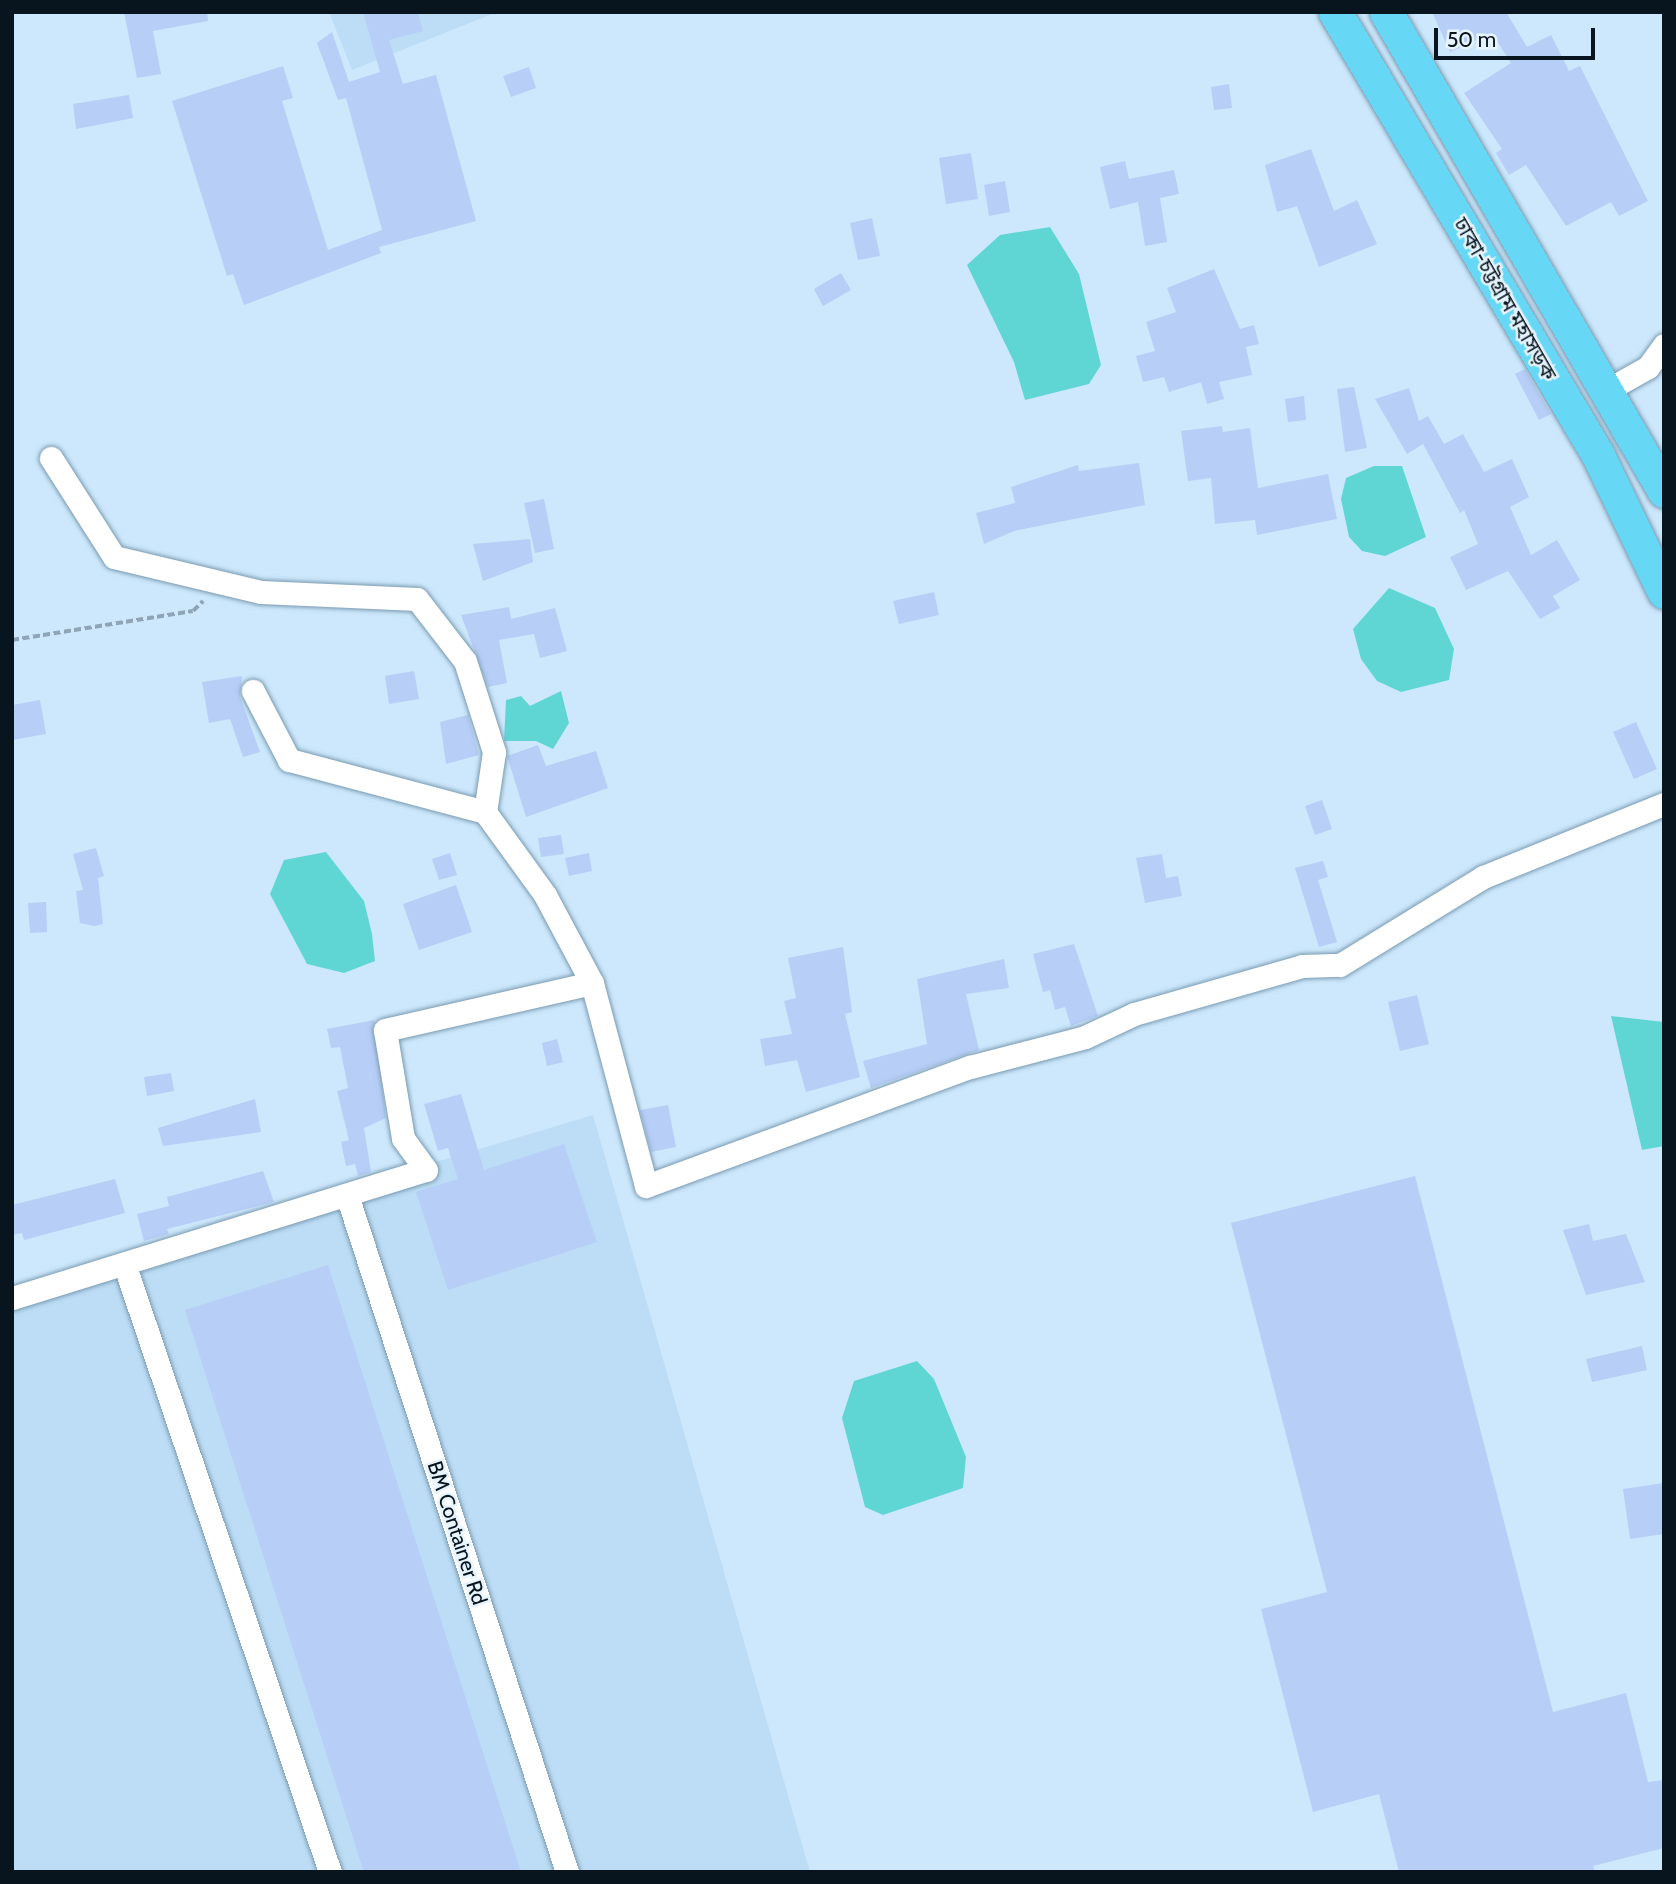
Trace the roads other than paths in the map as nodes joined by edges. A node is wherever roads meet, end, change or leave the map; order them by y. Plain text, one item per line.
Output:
1 (1335, 12) edge
2 (1386, 12) edge
3 (1664, 345) edge
4 (1609, 389) junction
5 (51, 458) dead end
6 (1664, 491) edge
7 (1664, 592) edge
8 (254, 691) dead end
9 (1664, 804) edge
10 (485, 812) junction
11 (592, 983) junction
12 (347, 1195) junction
13 (129, 1278) dead end
14 (12, 1298) edge
15 (330, 1872) edge
16 (567, 1872) edge

1 - 7 highway, ঢাকা-চট্টগ্রাম মহাসড়ক
2 - 4 highway, ঢাকা-চট্টগ্রাম মহাসড়ক
3 - 4 street
4 - 6 highway, ঢাকা-চট্টগ্রাম মহাসড়ক
5 - 10 street
8 - 10 street
9 - 11 street
10 - 11 street
11 - 12 street
12 - 14 street
12 - 16 street, BM Container Rd
13 - 15 street

